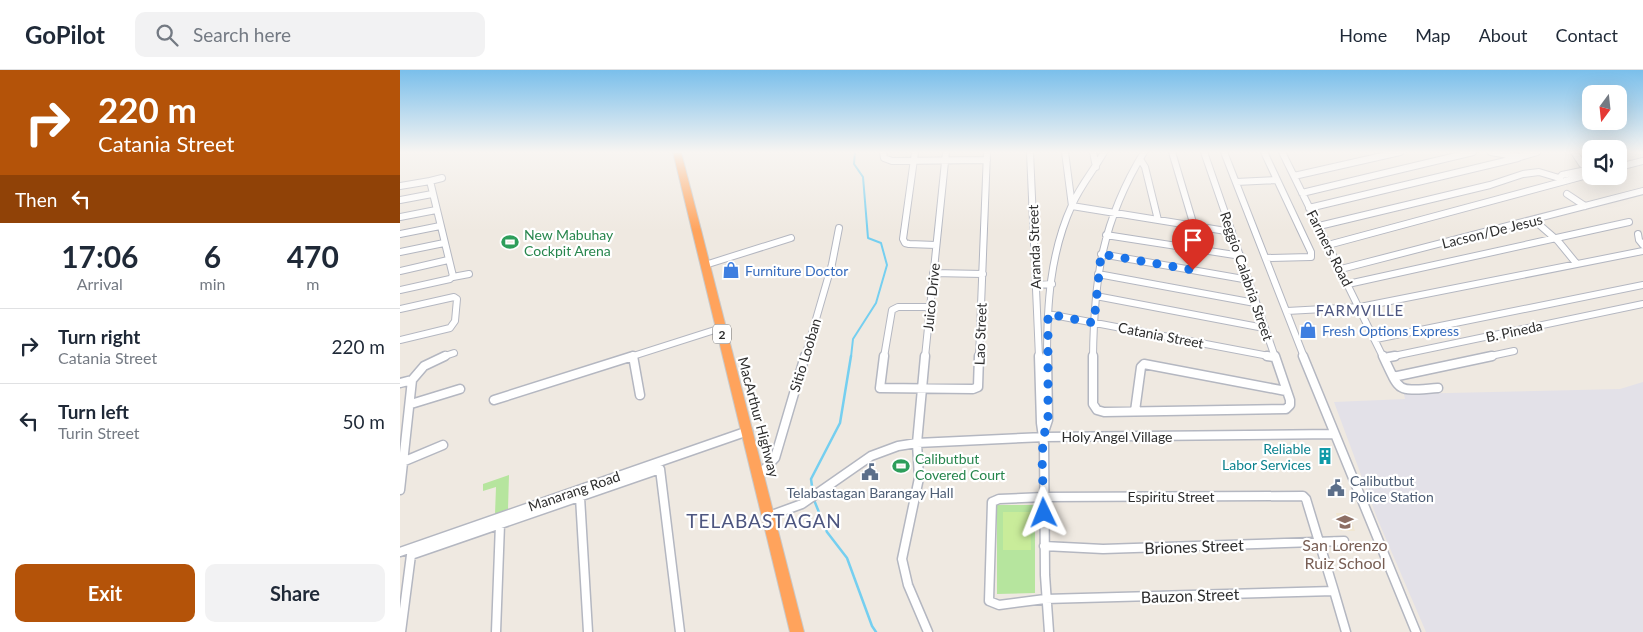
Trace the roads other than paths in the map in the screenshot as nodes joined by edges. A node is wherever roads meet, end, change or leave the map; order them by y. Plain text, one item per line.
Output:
1 (442, 178) dead end
2 (683, 178) edge
3 (912, 178) edge
4 (944, 178) edge
5 (986, 178) edge
6 (1031, 178) edge
7 (1068, 178) edge
8 (1089, 178) edge
9 (1129, 178) edge
10 (1148, 178) edge
11 (1180, 178) edge
12 (1213, 178) edge
13 (1234, 178) edge
14 (1295, 178) edge
15 (1364, 178) edge
16 (1434, 178) edge
17 (1513, 178) edge
18 (1551, 178) edge
19 (1567, 178) edge
20 (1277, 180) joint
21 (430, 181) junction
22 (1558, 181) junction
23 (1236, 182) junction
24 (400, 186) edge
25 (1643, 191) edge
26 (1302, 193) junction
27 (432, 194) junction
28 (1567, 194) dead end
29 (400, 200) edge
30 (1072, 206) junction
31 (1585, 206) junction
32 (1310, 208) junction
33 (436, 210) junction
34 (1112, 212) junction
35 (400, 217) edge
36 (1158, 220) junction
37 (1535, 220) junction
38 (1629, 222) dead end
39 (440, 226) junction
40 (1194, 226) junction
41 (1319, 226) junction
42 (839, 228) dead end
43 (1232, 232) junction
44 (400, 234) edge
45 (1638, 234) dead end
46 (1106, 235) junction
47 (791, 238) dead end
48 (1555, 238) junction
49 (444, 242) junction
50 (1328, 244) junction
51 (936, 245) junction
52 (1643, 245) edge
53 (400, 252) edge
54 (1643, 252) edge
55 (1101, 254) junction
56 (1241, 256) junction
57 (1266, 258) junction
58 (448, 260) junction
59 (1576, 263) junction
60 (705, 265) junction
61 (1341, 269) junction
62 (400, 271) edge
63 (933, 273) junction
64 (469, 274) dead end
65 (983, 274) junction
66 (1098, 274) junction
67 (453, 276) junction
68 (1249, 280) junction
69 (1035, 284) junction
70 (1052, 284) junction
71 (1348, 284) junction
72 (1643, 285) edge
73 (400, 290) edge
74 (1096, 296) junction
75 (1255, 303) junction
76 (1643, 304) edge
77 (929, 307) junction
78 (1360, 307) junction
79 (400, 309) edge
80 (1286, 311) junction
81 (1048, 314) junction
82 (1038, 318) junction
83 (1094, 323) junction
84 (721, 328) junction
85 (1264, 328) junction
86 (400, 340) edge
87 (1376, 340) junction
88 (1514, 351) dead end
89 (454, 353) dead end
90 (634, 356) junction
91 (1274, 357) junction
92 (1384, 358) junction
93 (1392, 377) junction
94 (412, 380) junction
95 (400, 383) edge
96 (1438, 388) dead end
97 (460, 389) dead end
98 (922, 390) junction
99 (1286, 391) junction
100 (640, 395) dead end
101 (494, 400) dead end
102 (411, 404) junction
103 (1136, 411) junction
104 (409, 420) junction
105 (400, 422) edge
106 (748, 431) junction
107 (1044, 434) junction
108 (1334, 434) junction
109 (917, 443) junction
110 (443, 445) dead end
111 (401, 463) edge
112 (759, 475) junction
113 (400, 490) edge
114 (580, 497) junction
115 (1044, 497) junction
116 (769, 516) junction
117 (500, 524) junction
118 (1344, 541) dead end
119 (1320, 543) junction
120 (1044, 546) junction
121 (400, 552) edge
122 (1335, 591) junction
123 (1045, 600) junction
124 (401, 632) edge
125 (496, 632) edge
126 (588, 632) edge
127 (680, 632) edge
128 (797, 632) edge
129 (928, 632) edge
130 (1049, 632) edge
131 (1346, 632) edge
132 (1416, 632) edge

1 - 21 street
2 - 60 highway, MacArthur Highway / 2
3 - 51 street
4 - 51 street, Juico Drive
5 - 65 street
6 - 69 street, Aranda Street
7 - 30 street
8 - 30 street
9 - 34 street
10 - 36 street
11 - 40 street
12 - 43 street, Reggio Calabria Street
13 - 23 street
14 - 26 street, Farmers Road
15 - 26 street
16 - 32 street
17 - 41 street
18 - 22 street
19 - 22 street
20 - 23 street
20 - 57 street
21 - 24 street
21 - 27 street
22 - 50 street
23 - 57 street
25 - 31 street, Lacson/De Jesus
26 - 32 street, Farmers Road
27 - 29 street
27 - 33 street
28 - 31 street
30 - 34 street
30 - 70 street, Aranda Street
31 - 37 street, Lacson/De Jesus
32 - 41 street, Farmers Road
33 - 35 street
33 - 39 street
34 - 36 street
34 - 46 street
36 - 40 street
37 - 48 street
37 - 61 street, Lacson/De Jesus
38 - 48 street
39 - 44 street
39 - 49 street
40 - 43 street
41 - 50 street, Farmers Road
42 - 112 street, Sitio Looban
43 - 56 street, Reggio Calabria Street
45 - 52 street
46 - 55 street
46 - 56 street
47 - 60 street
48 - 59 street
48 - 71 street
49 - 53 street
49 - 58 street
50 - 61 street, Farmers Road
51 - 63 street, Juico Drive
54 - 59 street
55 - 66 street
55 - 68 street
56 - 68 street, Reggio Calabria Street
57 - 80 street
58 - 62 street
58 - 67 street
59 - 78 street
60 - 84 highway, MacArthur Highway / 2
61 - 71 street, Farmers Road
63 - 65 street
63 - 77 street, Juico Drive
64 - 67 street
65 - 98 street, Lao Street
66 - 74 street
66 - 75 street
67 - 73 street
68 - 75 street, Reggio Calabria Street
69 - 70 street
69 - 82 street, Aranda Street
70 - 81 street, Aranda Street
71 - 78 street, Farmers Road
72 - 87 street
74 - 83 street
74 - 85 street
75 - 85 street, Reggio Calabria Street
76 - 92 street, B. Pineda
77 - 98 street, Juico Drive
77 - 98 street
78 - 80 street
78 - 87 street, Farmers Road
79 - 86 street
80 - 108 street
81 - 82 street
81 - 83 street, Catania Street
81 - 107 street, Aranda Street
82 - 107 street, Aranda Street
83 - 91 street, Catania Street
83 - 103 street
84 - 90 street
84 - 106 highway, MacArthur Highway / 2
85 - 91 street, Reggio Calabria Street
87 - 92 street, Farmers Road
88 - 93 street
89 - 94 street
90 - 100 street
90 - 101 street
91 - 99 street, Reggio Calabria Street
92 - 93 street, Farmers Road
93 - 96 street
94 - 95 street
94 - 102 street
97 - 102 street
98 - 109 street, Juico Drive
99 - 103 street, Reggio Calabria Street
99 - 103 street
102 - 104 street
104 - 105 street
104 - 111 street
106 - 112 highway, MacArthur Highway / 2
106 - 121 street, Manarang Road
107 - 108 street, Holy Angel Village
107 - 109 street, Holy Angel Village
107 - 115 street, Aranda Street
108 - 132 street
109 - 116 street, Holy Angel Village
109 - 129 street, Juico Drive
110 - 111 street
111 - 113 street
112 - 116 highway, MacArthur Highway / 2
114 - 117 street
114 - 126 street
114 - 127 street
115 - 119 street, Espiritu Street
115 - 120 street, Aranda Street
115 - 123 street, Espiritu Street
116 - 128 highway, MacArthur Highway / 2
117 - 124 street
117 - 125 street
118 - 119 street, Briones Street
119 - 120 street, Briones Street
119 - 122 street
120 - 123 street, Aranda Street
122 - 123 street, Bauzon Street
122 - 131 street
123 - 130 street, Aranda Street

